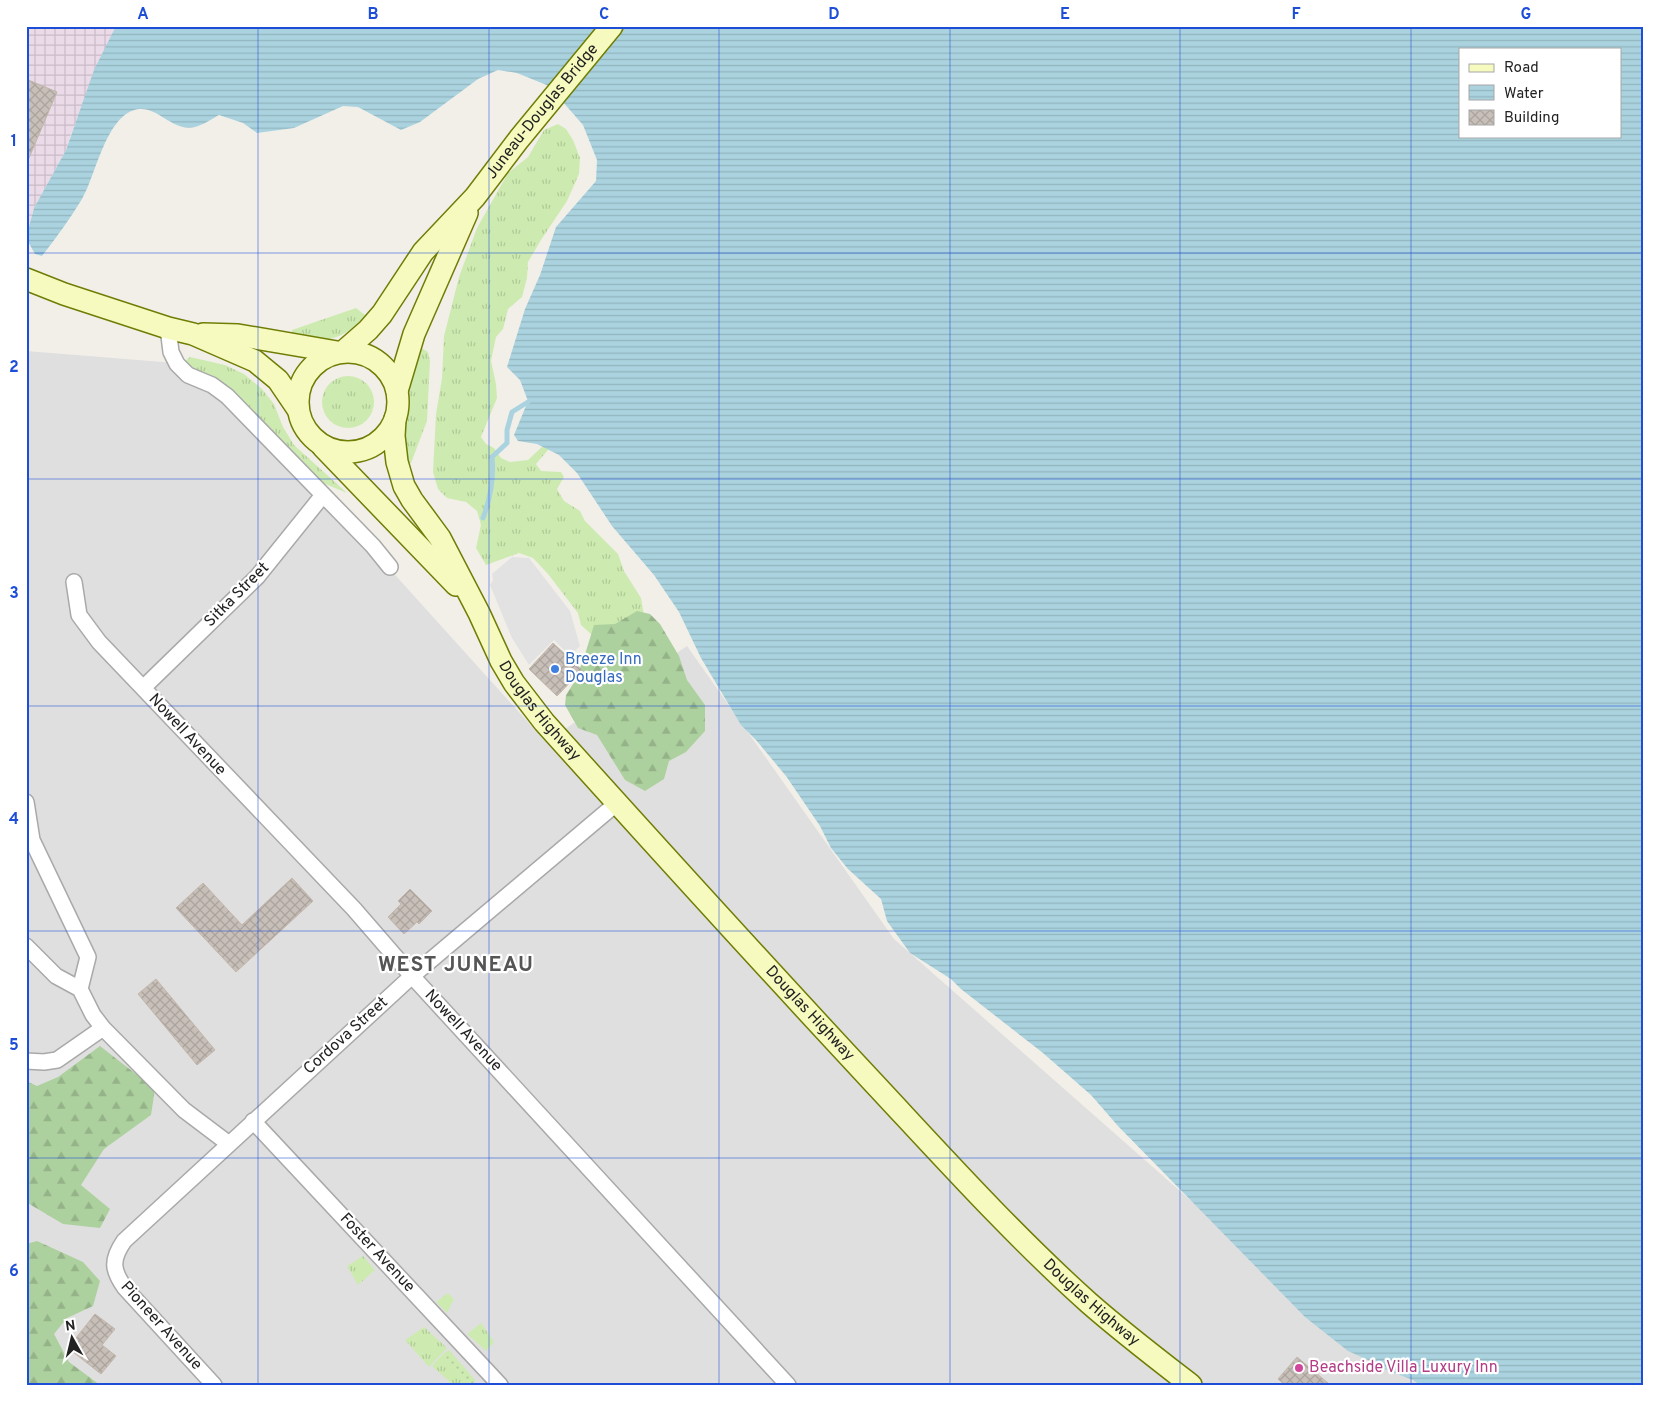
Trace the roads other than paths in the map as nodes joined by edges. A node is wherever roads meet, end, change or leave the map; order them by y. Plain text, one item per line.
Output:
1 (612, 26) edge
2 (475, 197) junction
3 (26, 279) edge
4 (168, 328) junction
5 (193, 334) junction
6 (341, 351) junction
7 (397, 391) junction
8 (297, 408) junction
9 (395, 419) junction
10 (319, 443) junction
11 (323, 495) junction
12 (390, 567) dead end
13 (74, 582) dead end
14 (473, 602) junction
15 (143, 688) junction
16 (26, 802) edge
17 (617, 803) junction
18 (26, 946) edge
19 (412, 976) junction
20 (80, 989) junction
21 (102, 1028) junction
22 (26, 1061) edge
23 (253, 1121) junction
24 (229, 1144) junction
25 (114, 1264) joint
26 (214, 1385) edge
27 (500, 1385) edge
28 (788, 1385) edge
29 (1191, 1385) edge

1 - 2 main road, Juneau-Douglas Bridge
2 - 6 main road
2 - 7 main road
3 - 4 main road
4 - 5 main road
4 - 11 street
5 - 6 main road
5 - 8 main road
6 - 7 main road
6 - 8 main road
7 - 9 main road
8 - 10 main road
9 - 10 main road
9 - 14 main road, Douglas Highway
10 - 14 main road
11 - 12 street
11 - 15 street, Sitka Street
13 - 15 street, Nowell Avenue
14 - 17 main road, Douglas Highway
15 - 19 street, Nowell Avenue
16 - 20 street
17 - 19 street, Cordova Street
17 - 29 main road, Douglas Highway
18 - 20 street
19 - 23 street, Cordova Street
19 - 28 street, Nowell Avenue
20 - 21 street
21 - 22 street
21 - 24 street
23 - 24 street, Cordova Street
23 - 27 street, Foster Avenue
24 - 25 street, Cordova Street
25 - 26 street, Pioneer Avenue

